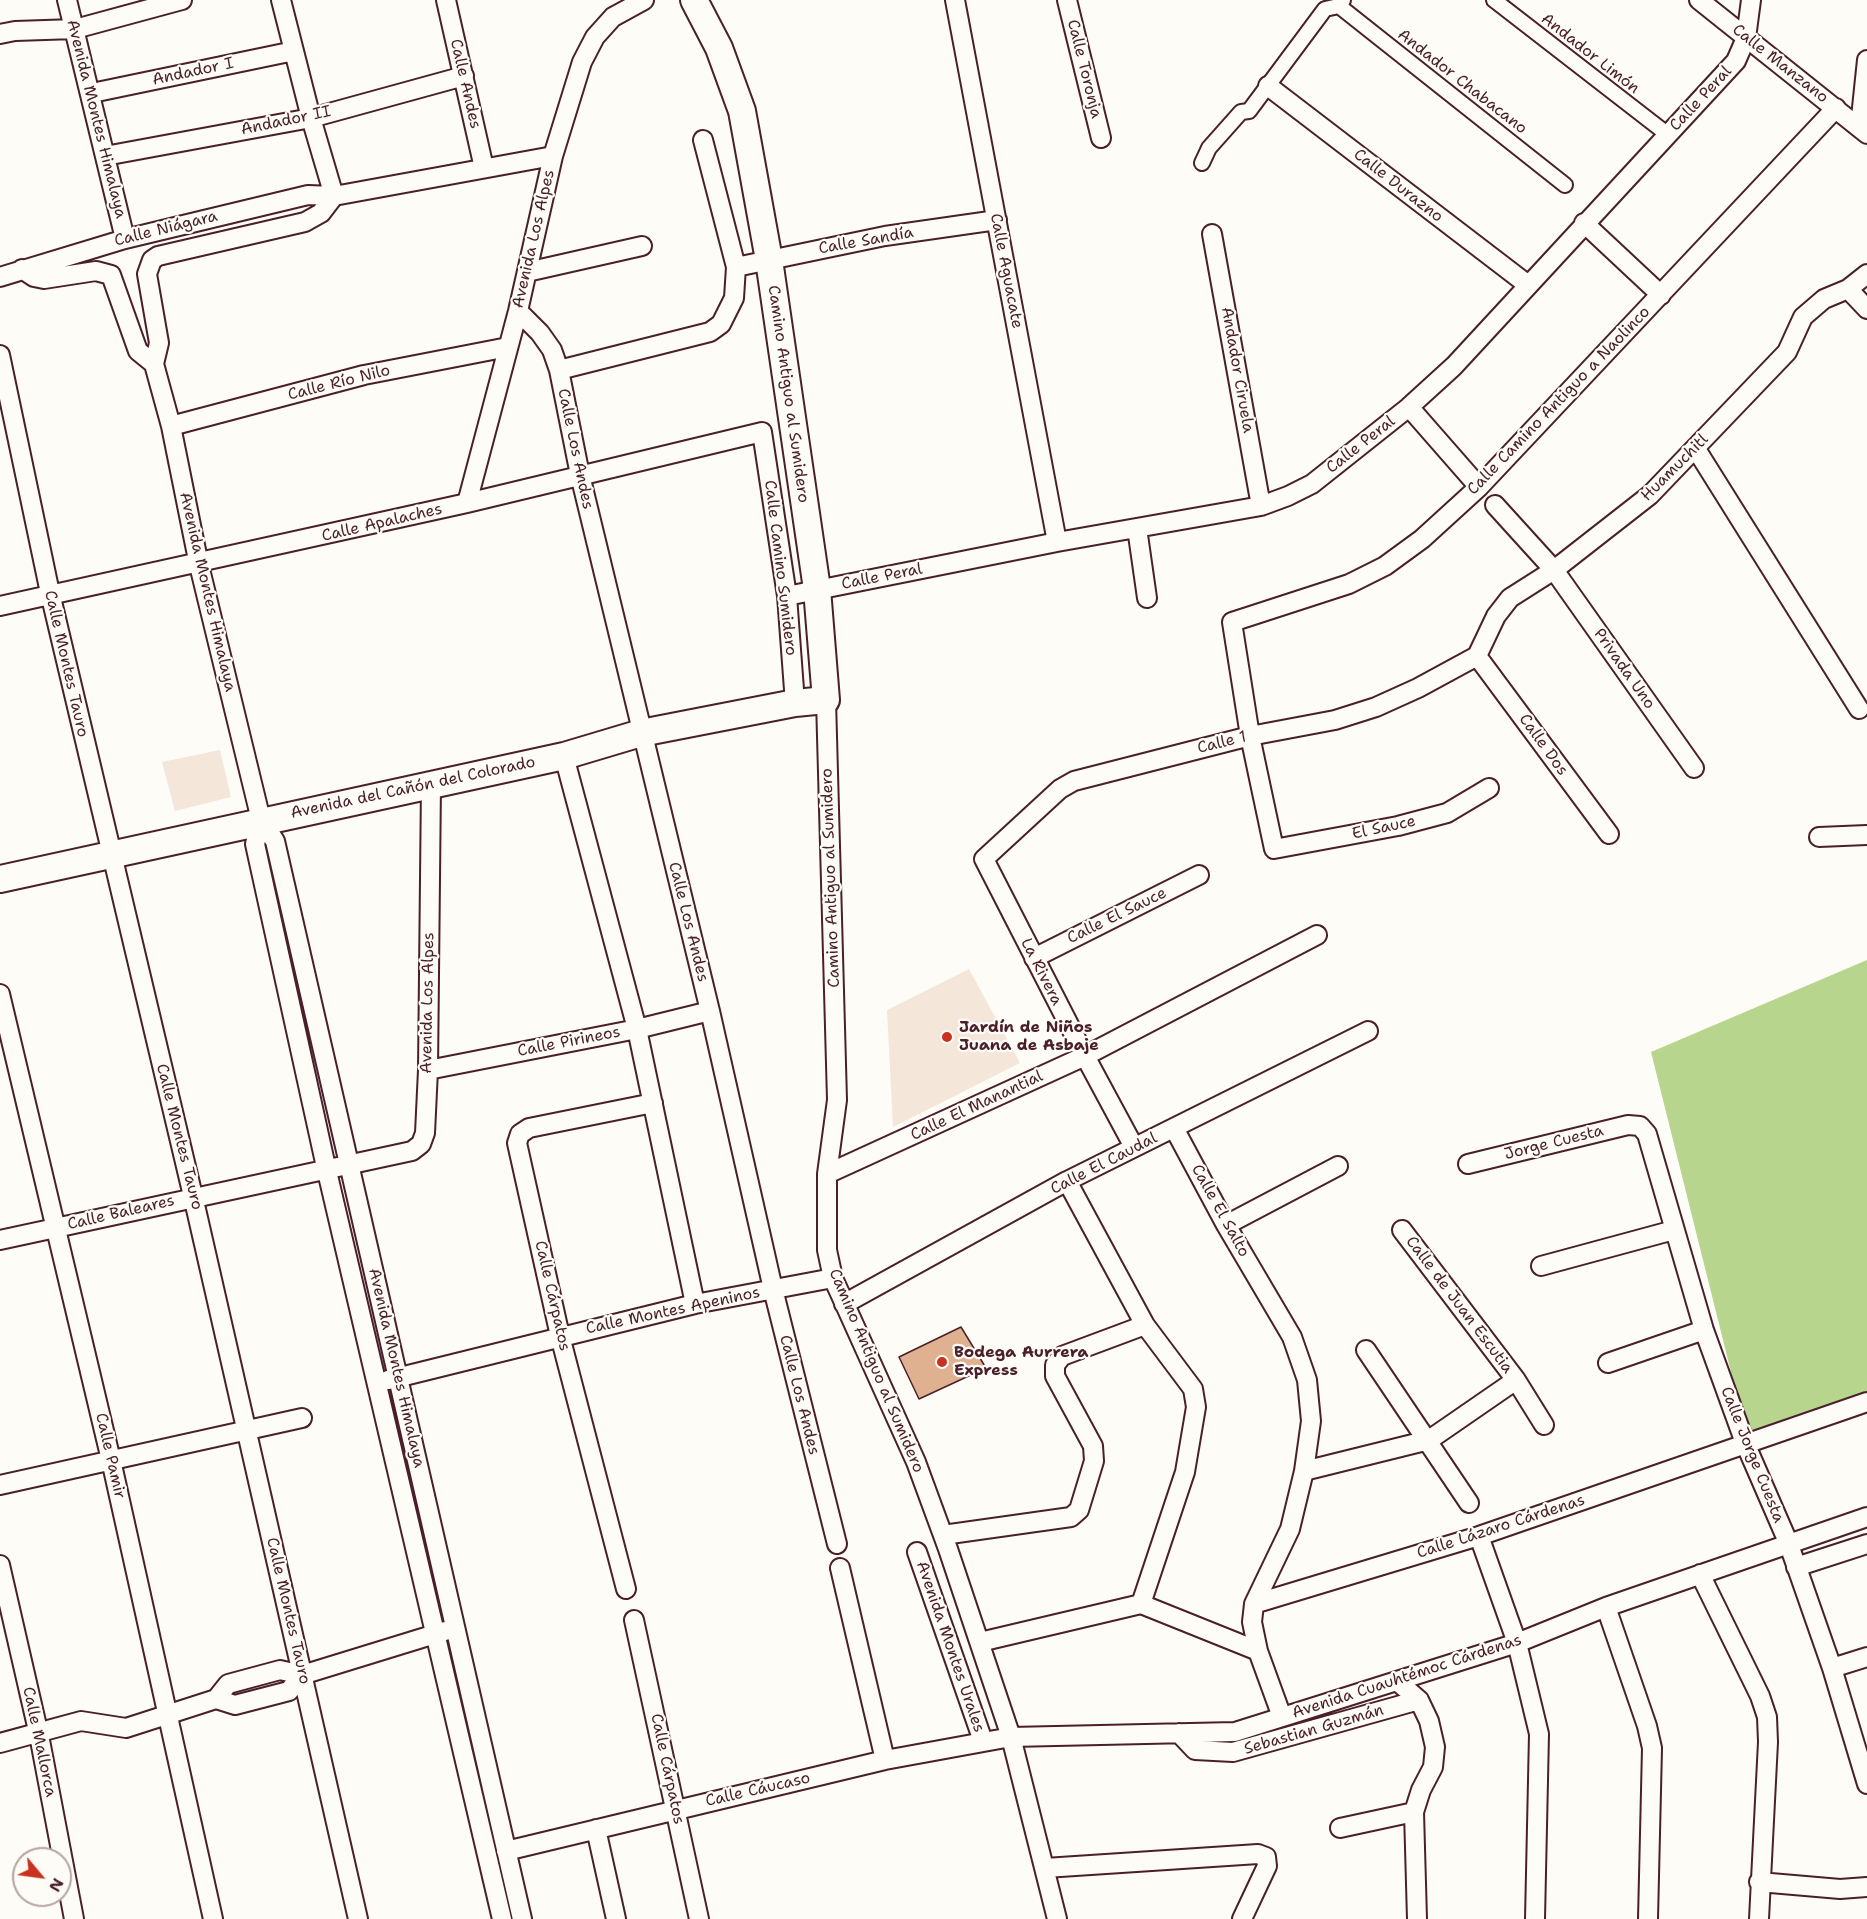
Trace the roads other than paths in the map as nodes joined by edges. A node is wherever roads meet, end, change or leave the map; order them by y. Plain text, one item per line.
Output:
1 (67, 0) edge
2 (182, 0) edge
3 (281, 0) edge
4 (446, 0) edge
5 (644, 0) edge
6 (694, 0) edge
7 (955, 0) edge
8 (1067, 0) edge
9 (1494, 0) edge
10 (1699, 0) edge
11 (1751, 0) edge
12 (1341, 3) edge
13 (75, 29) junction
14 (0, 34) edge
15 (1746, 38) junction
16 (294, 51) junction
17 (1867, 60) edge
18 (464, 76) junction
19 (1268, 86) junction
20 (92, 93) junction
21 (1836, 108) junction
22 (311, 118) junction
23 (1864, 130) edge
24 (1667, 134) junction
25 (1101, 138) dead end
26 (703, 140) dead end
27 (105, 156) junction
28 (553, 156) junction
29 (1202, 163) dead end
30 (484, 168) junction
31 (1565, 185) dead end
32 (334, 196) junction
33 (997, 220) junction
34 (1584, 223) junction
35 (1212, 234) dead end
36 (125, 239) junction
37 (642, 246) dead end
38 (769, 260) junction
39 (736, 267) junction
40 (22, 269) junction
41 (527, 272) junction
42 (147, 274) joint
43 (1867, 274) edge
44 (0, 276) edge
45 (1528, 285) junction
46 (1848, 289) junction
47 (1661, 295) junction
48 (1867, 309) edge
49 (518, 311) junction
50 (508, 347) junction
51 (0, 355) edge
52 (154, 364) junction
53 (559, 370) junction
54 (1409, 407) junction
55 (171, 426) junction
56 (762, 432) joint
57 (1696, 449) junction
58 (580, 475) junction
59 (1479, 487) junction
60 (467, 503) junction
61 (1495, 505) dead end
62 (1261, 506) junction
63 (1137, 528) junction
64 (1058, 542) junction
65 (199, 565) junction
66 (1554, 570) junction
67 (817, 589) junction
68 (50, 593) junction
69 (787, 596) junction
70 (1148, 598) dead end
71 (0, 606) edge
72 (1477, 656) junction
73 (826, 700) junction
74 (795, 703) junction
75 (1859, 709) dead end
76 (641, 733) junction
77 (1250, 736) junction
78 (564, 756) junction
79 (1694, 768) dead end
80 (431, 783) junction
81 (1489, 788) dead end
82 (261, 820) junction
83 (1609, 834) dead end
84 (1867, 835) edge
85 (1819, 837) dead end
86 (110, 854) junction
87 (984, 859) joint
88 (1199, 875) dead end
89 (0, 879) edge
90 (1317, 935) dead end
91 (1034, 958) junction
92 (0, 994) edge
93 (710, 1011) junction
94 (637, 1029) junction
95 (1368, 1031) dead end
96 (1084, 1056) junction
97 (428, 1070) junction
98 (653, 1103) junction
99 (1640, 1126) joint
100 (1174, 1128) junction
101 (1134, 1147) junction
102 (347, 1163) junction
103 (1468, 1164) dead end
104 (1338, 1166) dead end
105 (326, 1167) junction
106 (827, 1174) junction
107 (1067, 1181) junction
108 (193, 1196) junction
109 (1226, 1226) junction
110 (54, 1229) junction
111 (1402, 1230) dead end
112 (1674, 1230) junction
113 (0, 1240) edge
114 (1541, 1266) dead end
115 (833, 1278) junction
116 (773, 1289) junction
117 (695, 1304) junction
118 (844, 1304) junction
119 (1144, 1325) junction
120 (1704, 1330) junction
121 (560, 1336) junction
122 (1366, 1350) dead end
123 (1608, 1363) dead end
124 (399, 1377) junction
125 (1516, 1380) junction
126 (375, 1384) junction
127 (1867, 1402) edge
128 (302, 1418) dead end
129 (1544, 1425) dead end
130 (248, 1432) junction
131 (1429, 1440) junction
132 (1744, 1443) junction
133 (111, 1460) junction
134 (1304, 1471) junction
135 (0, 1485) edge
136 (1469, 1503) dead end
137 (1867, 1517) edge
138 (944, 1535) junction
139 (1479, 1536) junction
140 (1788, 1542) junction
141 (837, 1544) dead end
142 (1867, 1544) edge
143 (917, 1552) dead end
144 (0, 1565) edge
145 (1796, 1567) junction
146 (840, 1568) dead end
147 (1700, 1574) junction
148 (626, 1589) dead end
149 (1141, 1604) junction
150 (1254, 1604) junction
151 (1606, 1607) junction
152 (634, 1620) dead end
153 (455, 1629) junction
154 (434, 1634) junction
155 (980, 1642) junction
156 (1517, 1643) junction
157 (1258, 1651) junction
158 (1867, 1657) edge
159 (464, 1659) junction
160 (441, 1664) junction
161 (1832, 1668) junction
162 (302, 1675) junction
163 (1397, 1681) junction
164 (1419, 1700) junction
165 (169, 1714) junction
166 (1282, 1717) junction
167 (1179, 1734) junction
168 (39, 1735) junction
169 (1011, 1737) junction
170 (983, 1742) junction
171 (0, 1743) edge
172 (885, 1760) junction
173 (1866, 1778) edge
174 (676, 1810) junction
175 (1414, 1812) junction
176 (1340, 1828) dead end
177 (596, 1829) junction
178 (506, 1851) junction
179 (1045, 1868) junction
180 (1759, 1882) junction
181 (1867, 1887) edge
182 (70, 1918) edge
183 (213, 1919) edge
184 (358, 1919) edge
185 (502, 1919) edge
186 (522, 1919) edge
187 (616, 1919) edge
188 (699, 1919) edge
189 (1057, 1919) edge
190 (1242, 1919) edge
191 (1417, 1919) edge
192 (1535, 1919) edge
193 (1648, 1919) edge
194 (1759, 1919) edge

1 - 13 street, Avenida Montes Himalaya
2 - 13 street
3 - 16 street
4 - 18 street, Calle Andes
5 - 28 street, Avenida Los Alpes
6 - 38 main road, Camino Antiguo al Sumidero
7 - 33 street, Calle Aguacate
8 - 25 street, Calle Toronja
9 - 24 street, Andador Limón
10 - 15 street, Calle Manzano
11 - 15 street, Calle Peral
12 - 19 street
12 - 31 street, Andador Chabacano
13 - 14 street
13 - 20 street, Avenida Montes Himalaya
15 - 21 street, Calle Manzano
15 - 24 street, Calle Peral
16 - 20 street, Andador I
16 - 22 street
17 - 23 street
18 - 22 street, Andador II
18 - 30 street, Calle Andes
19 - 29 street
19 - 45 street, Calle Durazno
20 - 27 street, Avenida Montes Himalaya
21 - 23 street, Calle Manzano
21 - 47 street, Calle Camino Antiguo a Naolinco
22 - 27 street, Andador II
22 - 32 street
24 - 34 street, Calle Peral
26 - 39 street
27 - 36 street, Avenida Montes Himalaya
28 - 30 street, Calle Niágara
28 - 41 street, Avenida Los Alpes
30 - 32 street, Calle Niágara
32 - 36 street, Calle Niágara
32 - 42 street, Calle Niágara
33 - 38 street, Calle Sandía
33 - 64 street, Calle Aguacate
34 - 45 street, Calle Peral
34 - 47 street
35 - 62 street, Andador Ciruela
36 - 40 street, Calle Niágara
37 - 41 street
38 - 39 street, Calle Sandía
38 - 67 main road, Camino Antiguo al Sumidero
39 - 53 street
40 - 44 street, Calle Niágara
40 - 52 street, Avenida Montes Himalaya
41 - 49 street, Avenida Los Alpes
42 - 52 street, Avenida Montes Himalaya
43 - 46 street, Huamuchitl
45 - 54 street, Calle Peral
46 - 48 street
46 - 57 street, Huamuchitl
47 - 59 street, Calle Camino Antiguo a Naolinco
49 - 50 street, Avenida Los Alpes
49 - 53 street, Calle Los Andes
50 - 55 street, Calle Río Nilo
50 - 60 street, Avenida Los Alpes
51 - 68 street, Calle Montes Tauro
52 - 55 street, Avenida Montes Himalaya
53 - 58 street, Calle Los Andes
54 - 59 street
54 - 62 street, Calle Peral
55 - 65 street, Avenida Montes Himalaya
56 - 58 street, Calle Apalaches
56 - 69 street, Calle Camino Sumidero
57 - 66 street, Huamuchitl
57 - 75 street
58 - 60 street, Calle Apalaches
58 - 76 street, Calle Los Andes
59 - 77 street, Calle Camino Antiguo a Naolinco
60 - 65 street, Calle Apalaches
61 - 66 street, Privada Uno
62 - 63 street, Calle Peral
63 - 64 street, Calle Peral
63 - 70 street
64 - 67 street, Calle Peral
65 - 68 street, Calle Apalaches
65 - 82 street, Avenida Montes Himalaya
66 - 72 street, Huamuchitl
66 - 79 street, Privada Uno
67 - 69 street, Calle Peral
67 - 73 main road, Camino Antiguo al Sumidero
68 - 71 street, Calle Apalaches
68 - 86 street, Calle Montes Tauro
69 - 74 street, Calle Camino Sumidero
72 - 77 street, Calle 1
72 - 83 street, Calle Dos
73 - 74 main road, Avenida del Cañón del Colorado
73 - 106 street, Camino Antiguo al Sumidero
74 - 76 main road, Avenida del Cañón del Colorado
76 - 78 main road, Avenida del Cañón del Colorado
76 - 93 street, Calle Los Andes
77 - 81 street, El Sauce
77 - 87 street, Calle 1
78 - 80 main road, Avenida del Cañón del Colorado
78 - 94 street
80 - 82 main road, Avenida del Cañón del Colorado
80 - 97 street, Avenida Los Alpes
82 - 86 main road, Avenida del Cañón del Colorado
82 - 102 street, Avenida Montes Himalaya
82 - 105 street, Avenida Montes Himalaya
84 - 85 street
86 - 89 main road, Avenida del Cañón del Colorado
86 - 108 street, Calle Montes Tauro
87 - 91 street, La Rivera
88 - 91 street, Calle El Sauce
90 - 96 street, Calle El Manantial
91 - 96 street, La Rivera
92 - 110 street, Calle Pamir
93 - 94 street, Calle Pirineos
93 - 116 street, Calle Los Andes
94 - 97 street, Calle Pirineos
94 - 98 street
95 - 100 street, Calle El Caudal
96 - 101 street, La Rivera
96 - 106 street, Calle El Manantial
97 - 102 street, Avenida Los Alpes
98 - 117 street
98 - 121 street, Calle Cárpatos
99 - 103 street, Jorge Cuesta
99 - 112 street, Calle Jorge Cuesta
100 - 101 street, Calle El Caudal
100 - 109 street, Calle El Salto
101 - 107 street, Calle El Caudal
102 - 105 street, Calle Baleares
102 - 124 street, Avenida Montes Himalaya
104 - 109 street
105 - 108 street, Calle Baleares
105 - 126 street, Avenida Montes Himalaya
106 - 115 street, Camino Antiguo al Sumidero
107 - 118 street, Calle El Caudal
107 - 119 street
108 - 110 street, Calle Baleares
108 - 130 street, Calle Montes Tauro
109 - 134 street, Calle El Salto
110 - 113 street, Calle Baleares
110 - 133 street, Calle Pamir
111 - 125 street, Calle de Juan Escutia
112 - 114 street
112 - 120 street, Calle Jorge Cuesta
115 - 116 street, Calle Montes Apeninos
115 - 118 street, Camino Antiguo al Sumidero
116 - 117 street, Calle Montes Apeninos
116 - 141 street, Calle Los Andes
117 - 121 street, Calle Montes Apeninos
118 - 138 street, Camino Antiguo al Sumidero
119 - 138 street
119 - 149 street
120 - 123 street
120 - 132 street, Calle Jorge Cuesta
121 - 124 street, Calle Montes Apeninos
121 - 148 street, Calle Cárpatos
122 - 131 street
124 - 126 street, Calle Montes Apeninos
124 - 153 street, Avenida Montes Himalaya
125 - 129 street, Calle de Juan Escutia
125 - 131 street
126 - 154 street, Avenida Montes Himalaya
127 - 132 street, Calle Lázaro Cárdenas
128 - 130 street
130 - 133 street
130 - 162 street, Calle Montes Tauro
131 - 134 street
131 - 136 street
132 - 139 street, Calle Lázaro Cárdenas
132 - 140 street, Calle Jorge Cuesta
133 - 135 street
133 - 165 street, Calle Pamir
134 - 150 street, Calle El Salto
137 - 140 street, Avenida Cuauhtémoc Cárdenas
138 - 155 street, Camino Antiguo al Sumidero
139 - 150 street, Calle Lázaro Cárdenas
139 - 156 street
140 - 145 street, Calle Jorge Cuesta
140 - 147 street, Avenida Cuauhtémoc Cárdenas
142 - 145 street
143 - 170 street, Avenida Montes Urales
144 - 168 street, Calle Mallorca
145 - 161 street, Calle Jorge Cuesta
146 - 172 street
147 - 151 street, Avenida Cuauhtémoc Cárdenas
147 - 180 street
149 - 155 street
149 - 157 street
150 - 157 street
151 - 156 street, Avenida Cuauhtémoc Cárdenas
151 - 193 street
152 - 174 street, Calle Cárpatos
153 - 154 street
153 - 159 street, Avenida Montes Himalaya
154 - 160 street, Avenida Montes Himalaya
154 - 162 street
155 - 169 street, Camino Antiguo al Sumidero
156 - 163 street, Avenida Cuauhtémoc Cárdenas
156 - 192 street
157 - 166 street
158 - 161 street
159 - 160 street
159 - 178 street, Avenida Montes Himalaya
160 - 185 street, Avenida Montes Himalaya
161 - 173 street, Calle Jorge Cuesta
162 - 165 street
162 - 184 street, Calle Montes Tauro
163 - 164 street
163 - 166 street, Avenida Cuauhtémoc Cárdenas
164 - 167 street, Sebastian Guzmán
164 - 175 street
165 - 168 street
165 - 183 street, Calle Pamir
166 - 167 street, Avenida Cuauhtémoc Cárdenas
167 - 169 street, Avenida Cuauhtémoc Cárdenas
168 - 171 street
168 - 182 street, Calle Mallorca
169 - 170 street, Calle Cáucaso
169 - 179 street, Camino Antiguo al Sumidero
170 - 172 street, Calle Cáucaso
172 - 174 street, Calle Cáucaso
174 - 177 street, Calle Cáucaso
174 - 188 street, Calle Cárpatos
175 - 176 street
175 - 191 street
177 - 178 street, Calle Cáucaso
177 - 187 street
178 - 186 street, Avenida Montes Himalaya
179 - 189 street, Camino Antiguo al Sumidero
179 - 190 street
180 - 181 street
180 - 194 street

